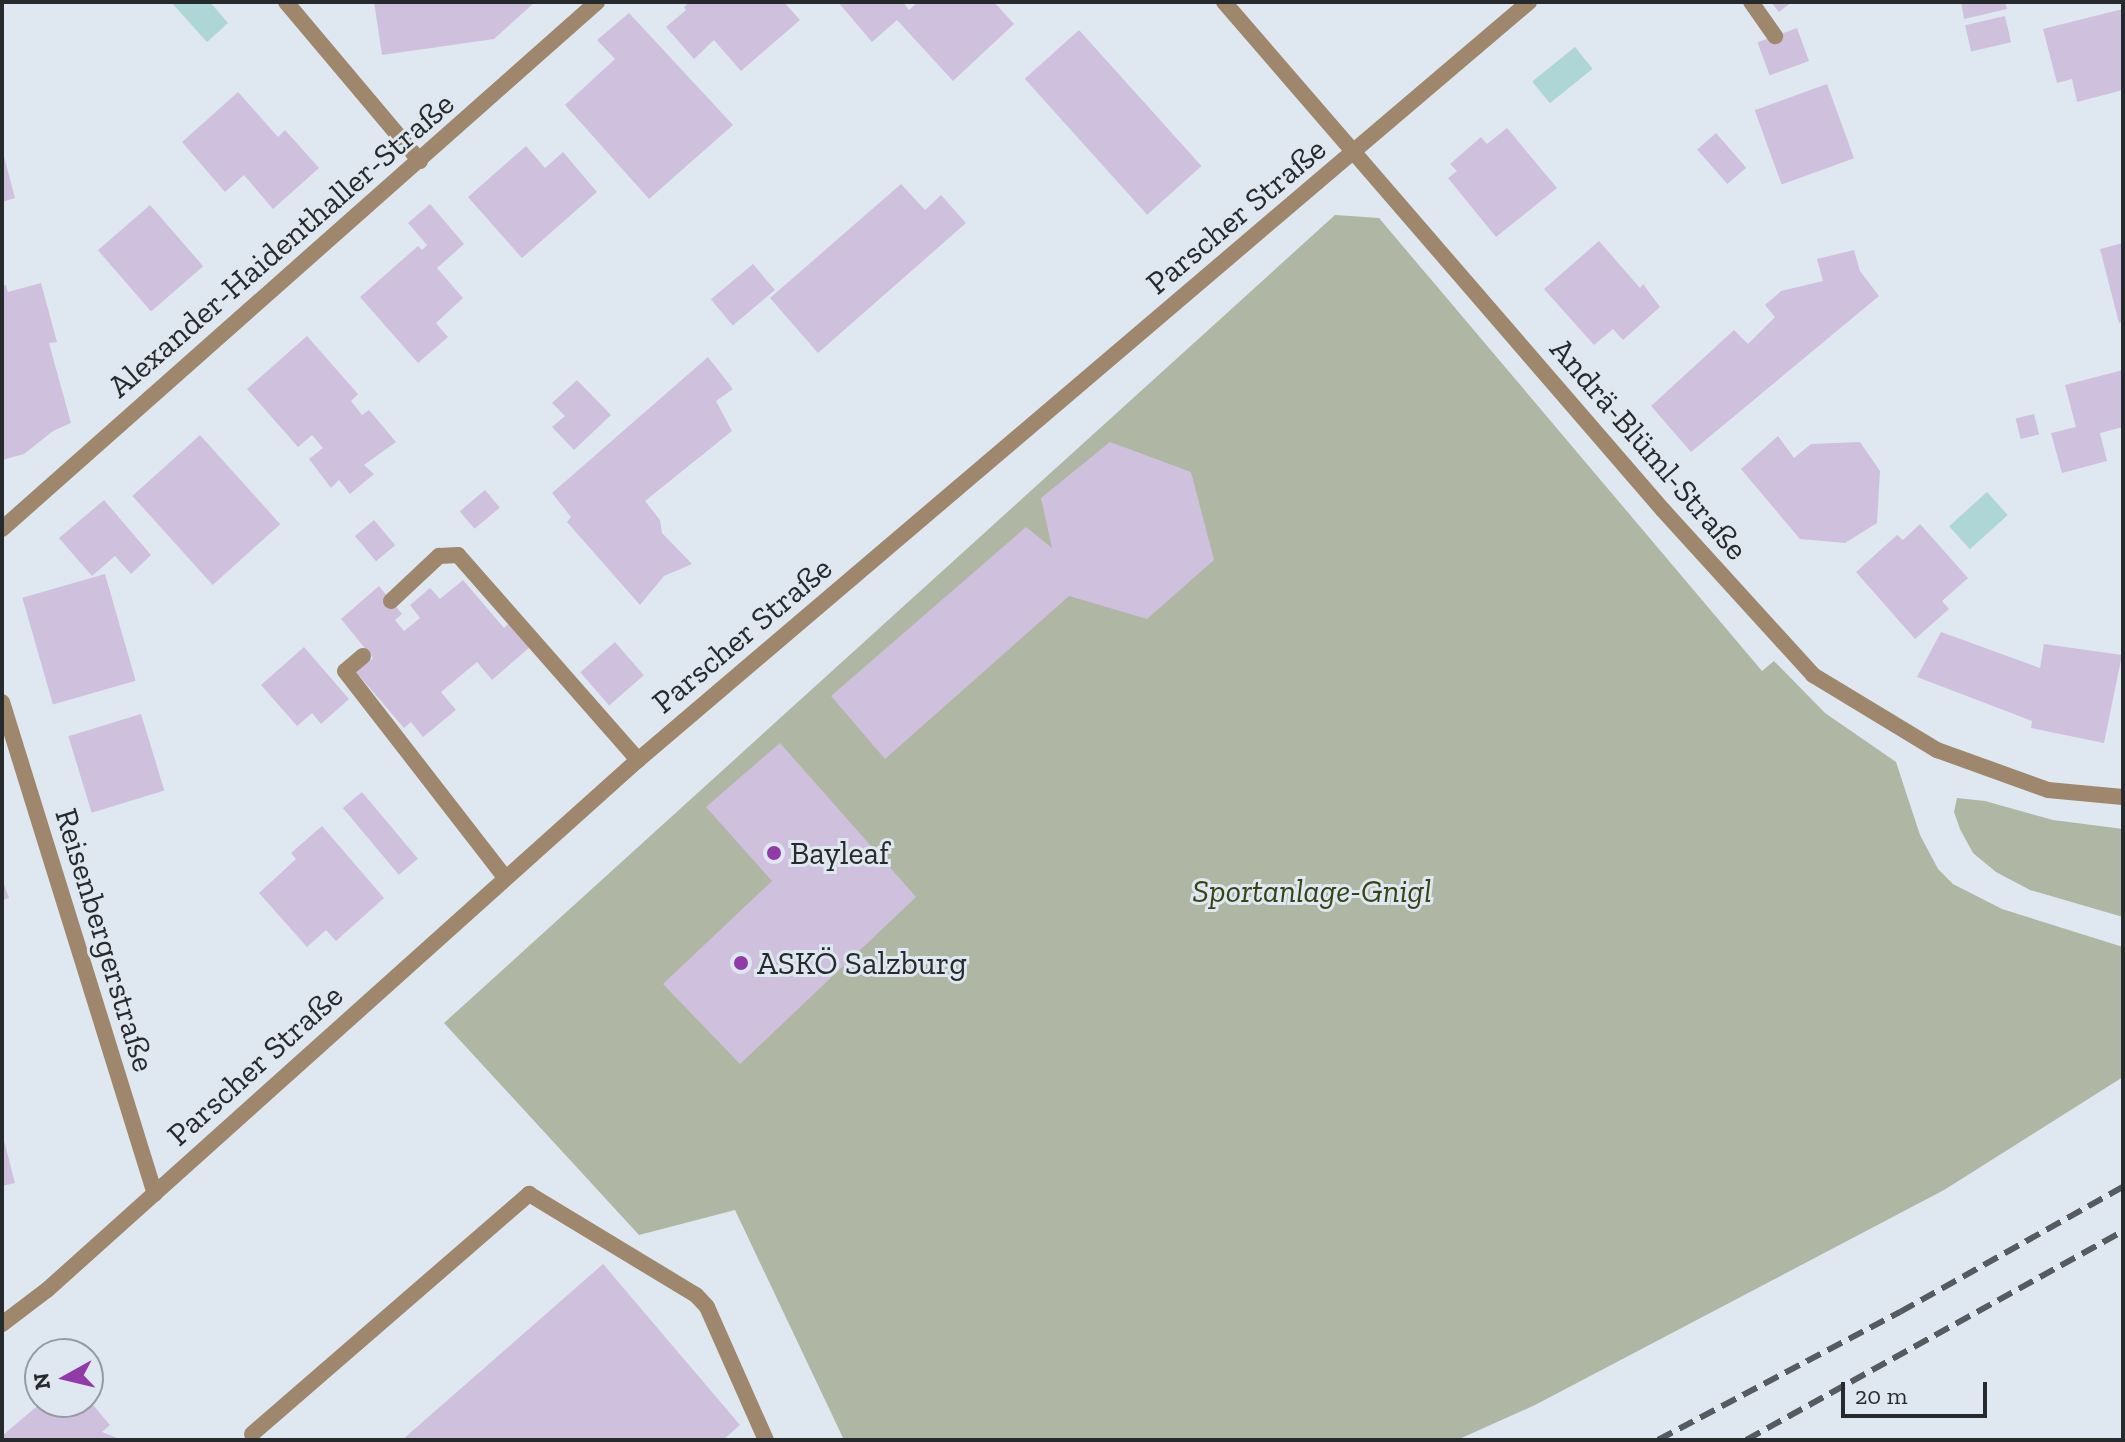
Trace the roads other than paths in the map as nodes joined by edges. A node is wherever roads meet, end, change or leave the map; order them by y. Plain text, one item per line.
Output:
1 (286, 2) edge
2 (597, 2) edge
3 (1224, 2) edge
4 (1529, 2) edge
5 (1751, 2) edge
6 (1775, 36) dead end
7 (1355, 151) junction
8 (420, 161) junction
9 (2, 529) edge
10 (391, 601) dead end
11 (363, 656) dead end
12 (2, 702) edge
13 (638, 760) junction
14 (2123, 797) edge
15 (505, 877) junction
16 (155, 1194) junction
17 (2, 1324) edge
18 (252, 1434) dead end
19 (766, 1440) edge

1 - 8 street
2 - 8 street, Alexander-Haidenthaller-Straße
3 - 7 street, Andrä-Blüml-Straße
4 - 7 street, Parscher Straße
5 - 6 street
7 - 13 street, Parscher Straße
7 - 14 street, Andrä-Blüml-Straße
8 - 9 street, Alexander-Haidenthaller-Straße
10 - 13 street
11 - 15 street
12 - 16 street, Reisenbergerstraße
13 - 15 street, Parscher Straße
15 - 16 street, Parscher Straße
16 - 17 street, Parscher Straße
18 - 19 street

